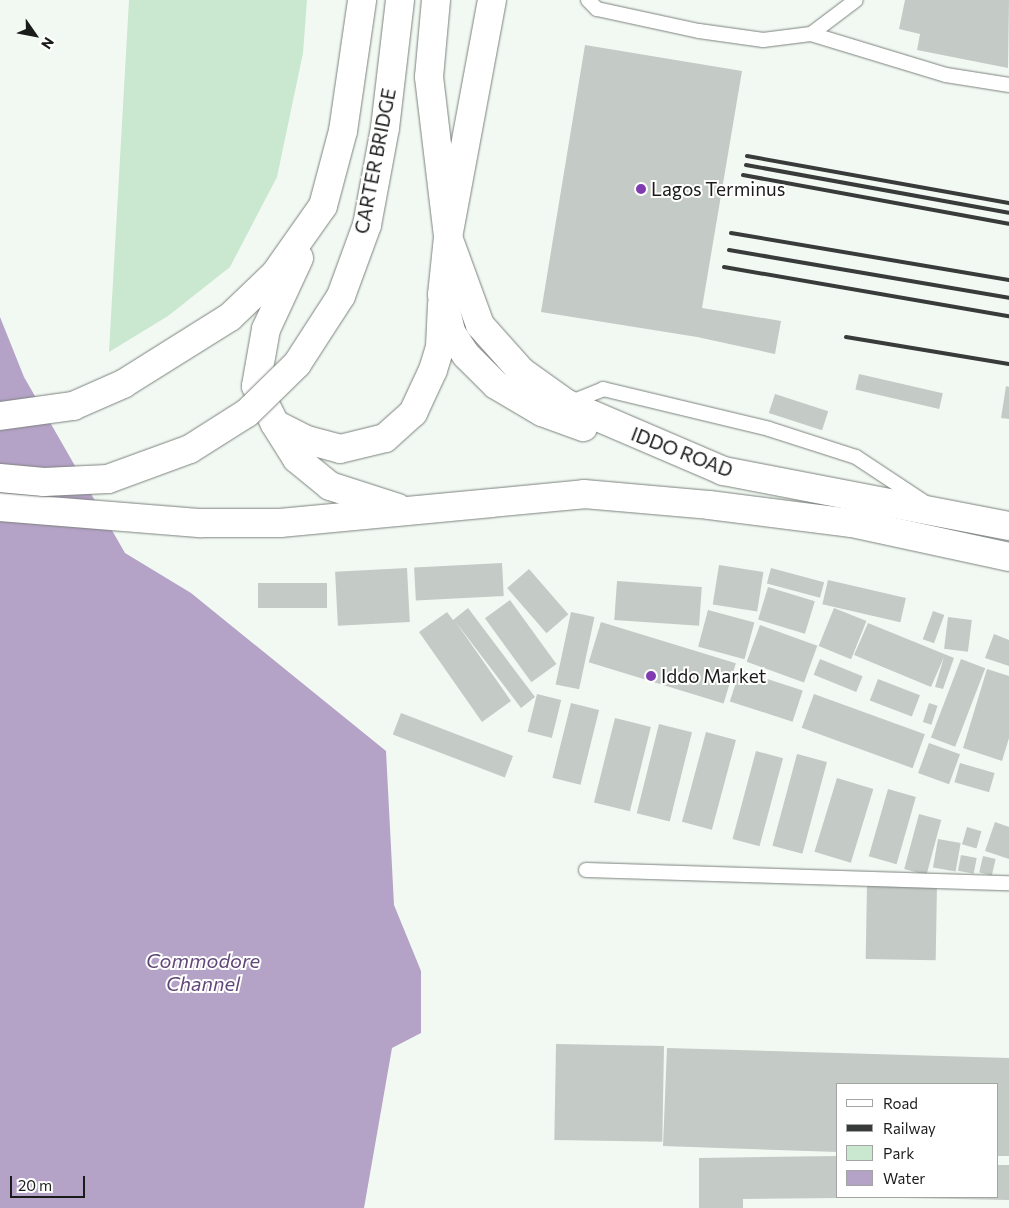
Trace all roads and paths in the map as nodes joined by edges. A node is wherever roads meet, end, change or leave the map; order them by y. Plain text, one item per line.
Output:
1 (362, 0) edge
2 (400, 0) edge
3 (436, 0) edge
4 (492, 0) edge
5 (588, 0) edge
6 (856, 0) edge
7 (811, 34) junction
8 (1009, 86) edge
9 (323, 206) junction
10 (448, 237) junction
11 (442, 295) junction
12 (567, 404) junction
13 (0, 416) edge
14 (275, 424) junction
15 (723, 471) junction
16 (0, 478) edge
17 (0, 507) edge
18 (407, 511) junction
19 (937, 511) junction
20 (1009, 526) edge
21 (1009, 557) edge
22 (586, 870) dead end
23 (1009, 883) edge

1 - 9 main road
2 - 16 main road, CARTER BRIDGE, bridge
3 - 10 main road
4 - 10 main road
5 - 7 lane
6 - 7 lane
7 - 8 lane
9 - 13 main road
9 - 14 main road
10 - 11 main road
10 - 12 main road, IDDO ROAD
11 - 14 main road
11 - 15 main road
12 - 15 main road, IDDO ROAD
12 - 19 lane
14 - 18 main road
15 - 19 main road, IDDO ROAD
17 - 18 main road, IDDO ROAD
18 - 21 main road, IDDO ROAD
19 - 20 main road, IDDO ROAD
22 - 23 lane

